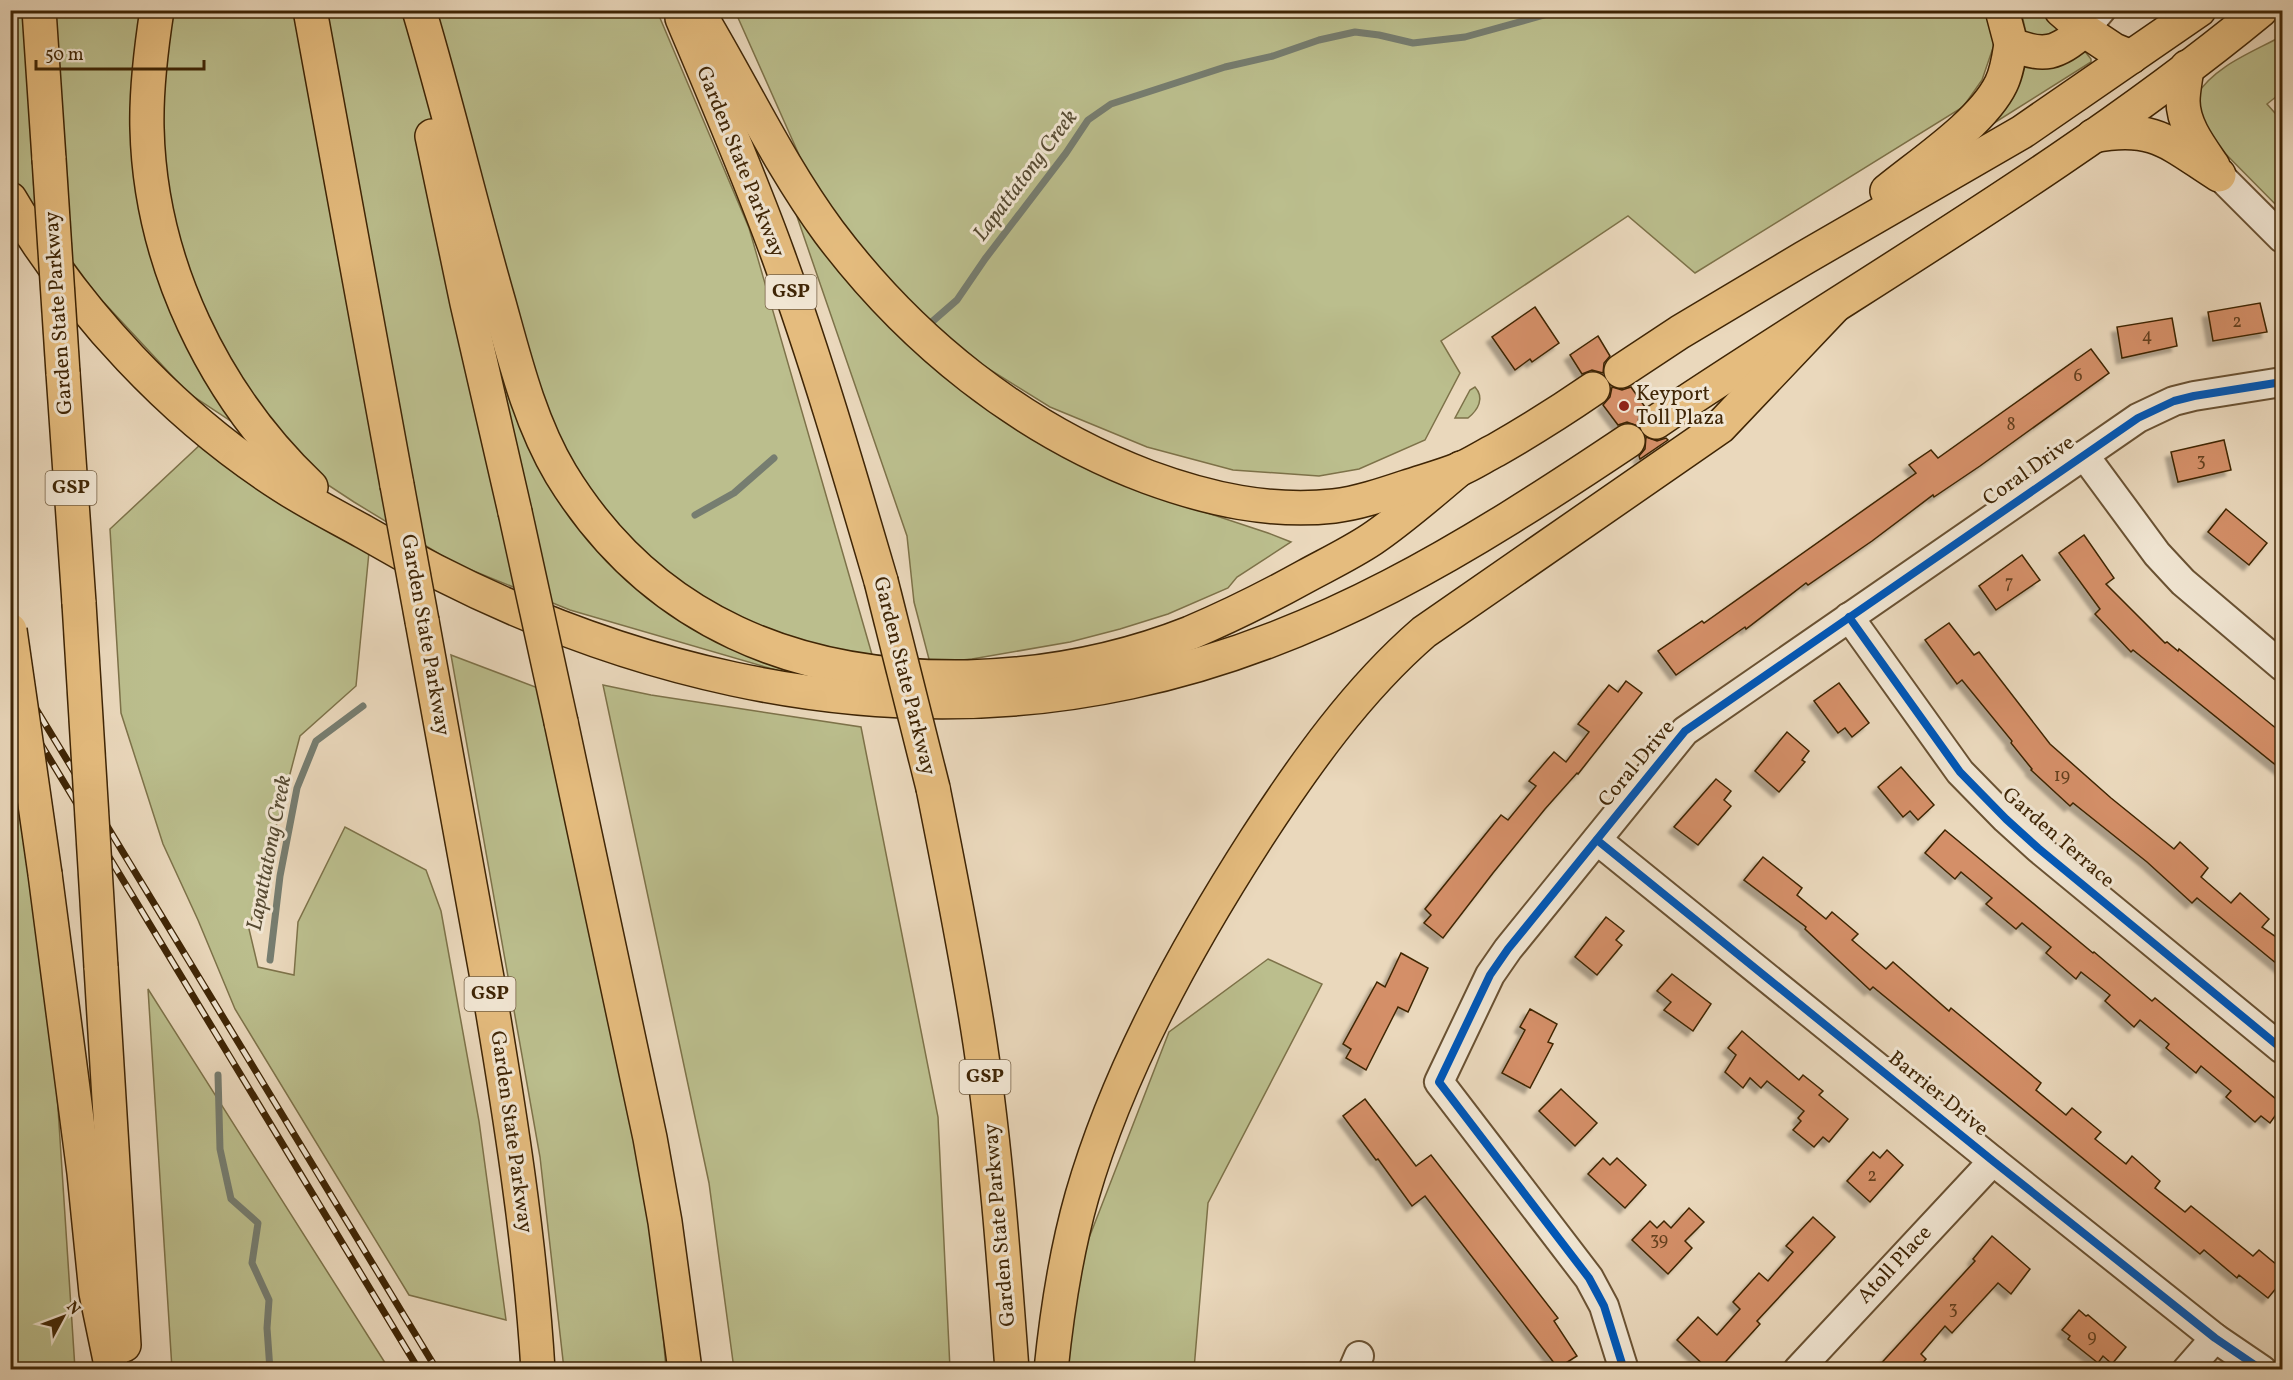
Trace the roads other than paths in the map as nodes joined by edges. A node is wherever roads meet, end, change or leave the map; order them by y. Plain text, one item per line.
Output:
1 (39, 10) edge
2 (157, 10) edge
3 (310, 10) edge
4 (406, 10) edge
5 (419, 10) edge
6 (679, 10) edge
7 (697, 10) edge
8 (2002, 10) edge
9 (2199, 10) edge
10 (2260, 10) edge
11 (2282, 10) edge
12 (2082, 17) edge
13 (2228, 37) junction
14 (2011, 44) junction
15 (2131, 57) junction
16 (2187, 67) junction
17 (2092, 136) junction
18 (2219, 175) junction
19 (10, 199) edge
20 (2283, 238) edge
21 (1804, 258) junction
22 (1833, 308) junction
23 (1621, 371) dead end
24 (2283, 382) edge
25 (1593, 389) dead end
26 (1656, 422) dead end
27 (1628, 441) dead end
28 (2084, 455) junction
29 (1461, 468) junction
30 (349, 524) junction
31 (1850, 617) junction
32 (10, 630) edge
33 (2283, 666) edge
34 (1597, 840) junction
35 (2283, 1049) edge
36 (1993, 1161) junction
37 (2215, 1338) junction
38 (112, 1370) edge
39 (125, 1370) edge
40 (538, 1370) edge
41 (685, 1370) edge
42 (1012, 1370) edge
43 (1052, 1370) edge
44 (1624, 1370) edge
45 (1798, 1370) edge
46 (2187, 1370) edge
47 (2262, 1370) edge

1 - 39 main road, Garden State Parkway / GSP, bridge
2 - 30 main road
3 - 40 main road, Garden State Parkway / GSP, bridge
4 - 41 main road, bridge
5 - 29 main road
6 - 42 main road, Garden State Parkway / GSP, bridge
7 - 29 main road
8 - 14 main road
9 - 15 main road
10 - 13 main road
11 - 13 main road
12 - 14 main road
12 - 15 main road
13 - 16 main road
14 - 21 main road
15 - 21 main road
16 - 17 main road
16 - 18 main road
17 - 18 main road
17 - 22 main road
18 - 20 street
19 - 30 main road
21 - 23 main road
22 - 26 main road
22 - 43 main road
24 - 28 street, Coral Drive
25 - 29 main road
27 - 30 main road
28 - 31 street, Coral Drive
28 - 33 street
31 - 34 street, Coral Drive
31 - 35 street, Garden Terrace
32 - 38 main road, bridge
34 - 36 street, Barrier Drive
34 - 44 street, Coral Drive
36 - 37 street, Barrier Drive
36 - 45 street, Atoll Place
37 - 46 street
37 - 47 street, Barrier Drive

